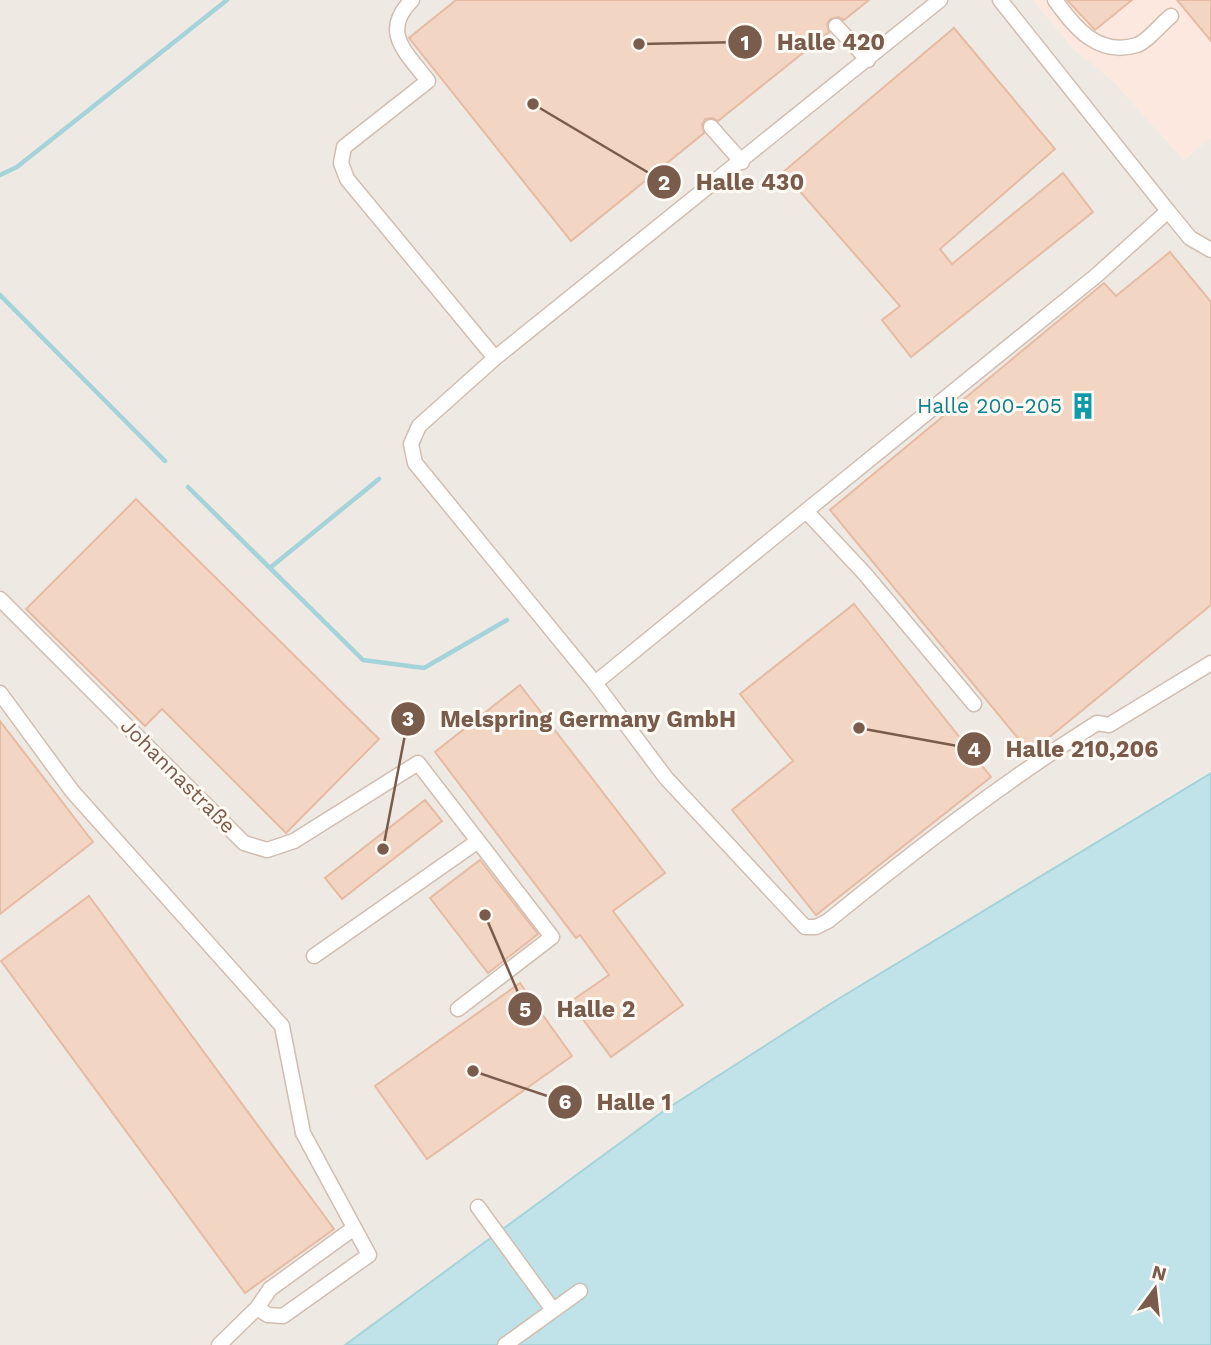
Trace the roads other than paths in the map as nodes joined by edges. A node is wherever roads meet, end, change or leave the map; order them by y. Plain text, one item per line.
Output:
1 (412, 0) edge
2 (940, 0) edge
3 (1000, 0) edge
4 (1055, 0) edge
5 (1171, 16) dead end
6 (836, 26) dead end
7 (868, 60) junction
8 (711, 127) dead end
9 (742, 162) junction
10 (1168, 211) junction
11 (1211, 250) edge
12 (495, 358) junction
13 (806, 511) junction
14 (0, 599) edge
15 (1211, 663) edge
16 (595, 683) junction
17 (0, 693) edge
18 (974, 704) dead end
19 (478, 841) junction
20 (314, 956) dead end
21 (458, 1009) dead end
22 (478, 1207) dead end
23 (354, 1228) junction
24 (580, 1291) dead end
25 (257, 1308) junction
26 (554, 1310) junction
27 (219, 1345) edge
28 (505, 1345) edge

1 - 12 street
2 - 7 street
3 - 10 street
4 - 5 street
6 - 7 street
7 - 9 street
8 - 9 street
9 - 12 street
10 - 11 street
10 - 13 street
12 - 16 street
13 - 16 street
13 - 18 street
14 - 19 street, Johannastraße
15 - 16 street
17 - 23 street
19 - 20 street
19 - 21 street
22 - 26 street
23 - 25 street
23 - 25 street
24 - 26 street
25 - 27 street
26 - 28 street

